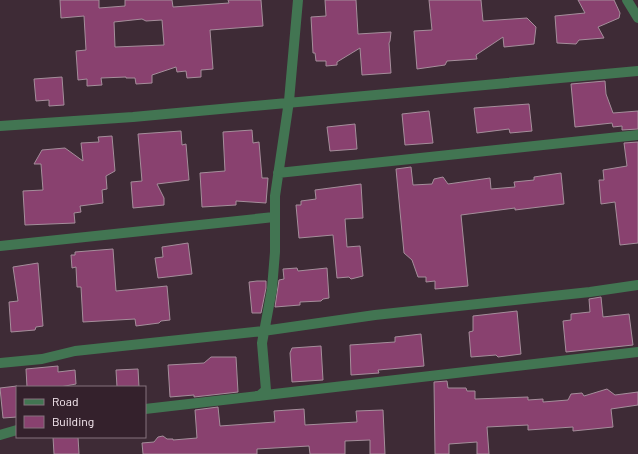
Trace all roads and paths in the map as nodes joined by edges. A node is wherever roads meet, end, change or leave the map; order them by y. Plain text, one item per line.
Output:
1 (298, 0) edge
2 (627, 0) edge
3 (638, 18) edge
4 (638, 70) edge
5 (289, 102) junction
6 (0, 126) edge
7 (638, 135) edge
8 (278, 173) junction
9 (274, 217) junction
10 (0, 246) edge
11 (638, 285) edge
12 (263, 331) junction
13 (638, 352) edge
14 (0, 363) edge
15 (259, 396) junction
16 (146, 409) edge
17 (16, 430) edge
18 (0, 435) edge

1 - 5 street
2 - 3 street
4 - 5 street
5 - 6 street
5 - 8 street
7 - 8 street
8 - 9 street
9 - 10 street
9 - 12 street
11 - 12 street
12 - 14 street
12 - 15 street
13 - 15 street
15 - 16 street
17 - 18 street

